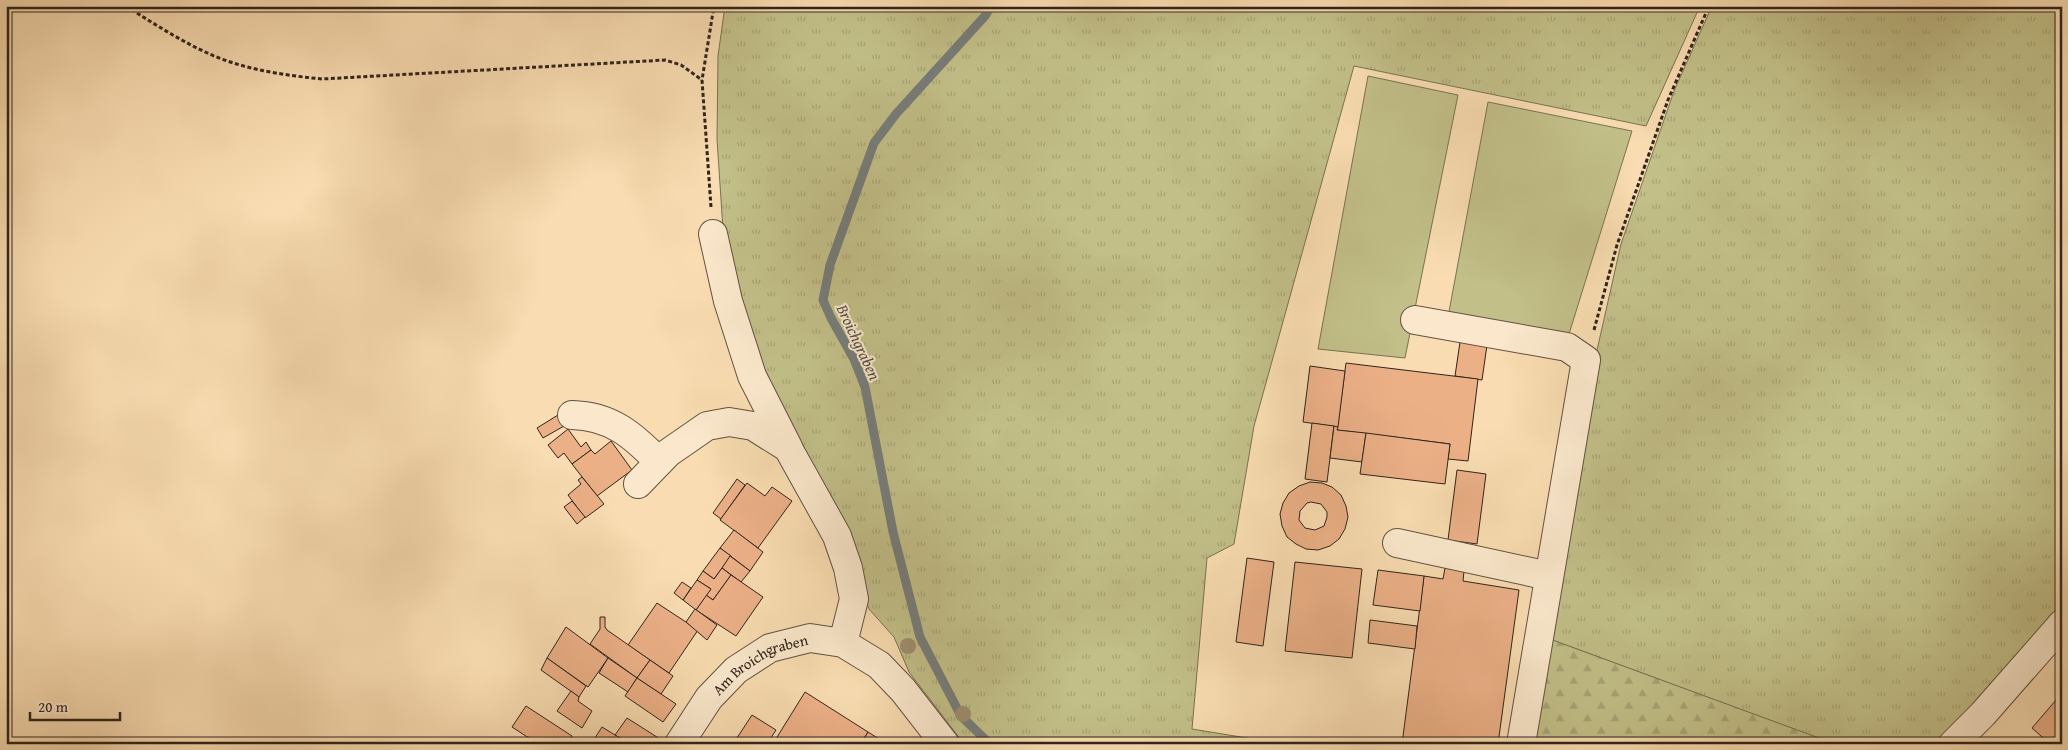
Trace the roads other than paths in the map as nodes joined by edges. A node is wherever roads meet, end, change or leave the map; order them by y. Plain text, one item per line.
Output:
1 (713, 234) road end
2 (1415, 320) dead end
3 (572, 415) dead end
4 (788, 448) junction
5 (658, 462) junction
6 (638, 484) dead end
7 (1397, 543) dead end
8 (1549, 576) junction
9 (2062, 624) edge
10 (843, 644) junction
11 (679, 744) edge
12 (945, 744) edge
13 (1521, 744) edge
14 (1953, 744) edge

1 - 4 street
2 - 8 street
3 - 5 street
4 - 5 street
4 - 10 street
5 - 6 street
7 - 8 street
8 - 13 street
9 - 14 street
10 - 11 street, Am Broichgraben
10 - 12 street, Am Broichgraben

